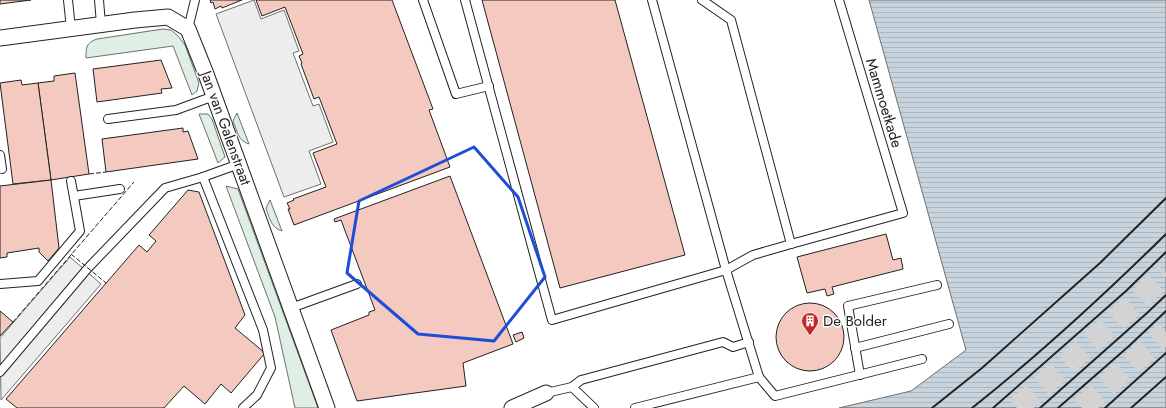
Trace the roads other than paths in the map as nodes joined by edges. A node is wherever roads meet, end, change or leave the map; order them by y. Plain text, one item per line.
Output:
1 (68, 0) edge
2 (99, 0) edge
3 (195, 0) edge
4 (423, 0) edge
5 (465, 0) edge
6 (652, 0) edge
7 (702, 0) edge
8 (839, 0) edge
9 (102, 24) junction
10 (71, 29) junction
11 (188, 30) junction
12 (0, 38) edge
13 (488, 86) junction
14 (214, 96) junction
15 (108, 119) dead end
16 (0, 155) edge
17 (239, 164) junction
18 (2, 169) dead end
19 (204, 177) junction
20 (71, 181) dead end
21 (120, 189) dead end
22 (74, 196) junction
23 (791, 244) junction
24 (726, 270) junction
25 (0, 284) edge
26 (357, 284) dead end
27 (937, 285) dead end
28 (291, 308) junction
29 (949, 324) dead end
30 (749, 342) junction
31 (855, 348) junction
32 (922, 359) dead end
33 (0, 372) edge
34 (860, 375) junction
35 (759, 377) junction
36 (572, 387) junction
37 (546, 393) joint
38 (243, 408) edge
39 (327, 408) edge
40 (512, 408) edge
41 (594, 408) edge
42 (635, 408) edge

1 - 10 lane
2 - 9 lane
3 - 11 lane
4 - 13 lane
5 - 13 lane
6 - 24 lane
7 - 23 lane
8 - 23 lane, Mammoetkade
9 - 10 street
9 - 11 street
10 - 12 street
11 - 14 street, Jan van Galenstraat
13 - 24 lane
14 - 15 lane
14 - 17 street, Jan van Galenstraat
16 - 18 lane
17 - 19 lane
17 - 28 street, Jan van Galenstraat
19 - 33 lane
19 - 38 lane
20 - 22 lane
21 - 22 lane
22 - 25 lane
23 - 24 lane
24 - 30 lane
26 - 28 lane
27 - 31 lane
28 - 39 street, Jan van Galenstraat
29 - 31 lane
30 - 35 lane
30 - 36 lane
31 - 34 lane
32 - 34 lane
34 - 35 lane
35 - 42 lane
36 - 37 lane
36 - 41 lane
37 - 40 street

